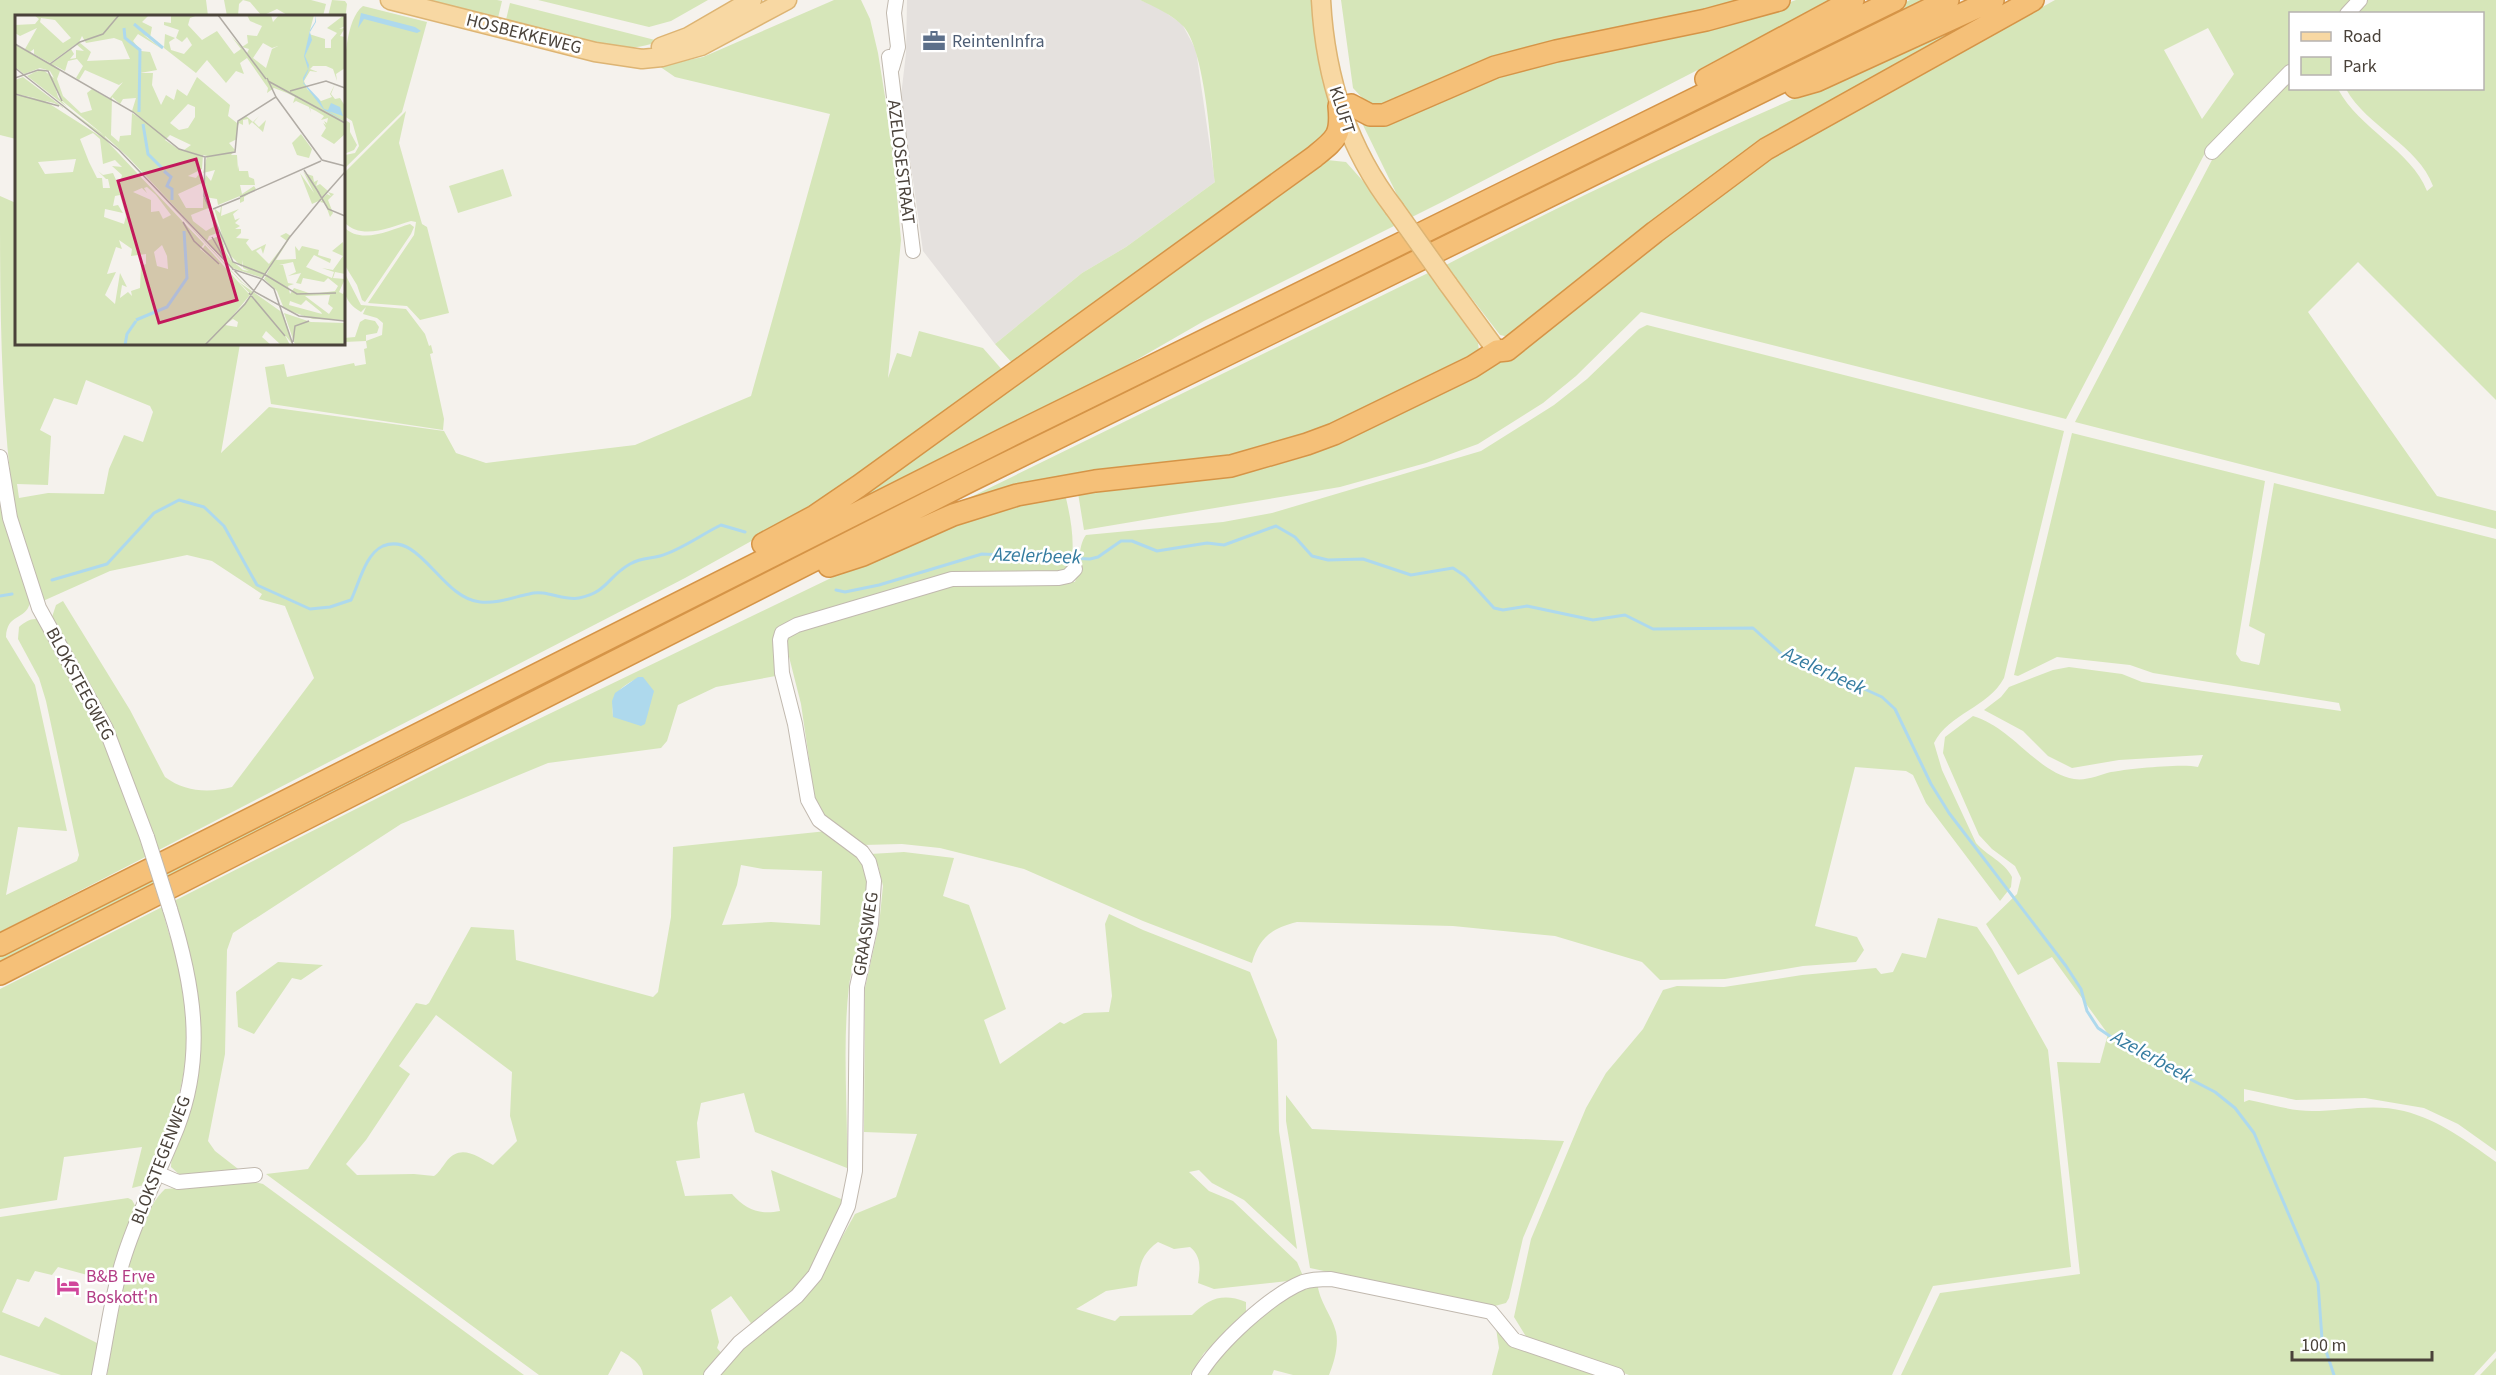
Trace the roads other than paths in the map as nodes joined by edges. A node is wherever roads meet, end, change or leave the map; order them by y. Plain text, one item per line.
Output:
1 (390, 0) edge
2 (753, 0) edge
3 (787, 0) edge
4 (887, 0) edge
5 (1321, 0) edge
6 (1332, 0) edge
7 (1779, 0) edge
8 (1853, 0) edge
9 (1895, 0) edge
10 (1948, 0) edge
11 (1993, 0) edge
12 (2034, 0) edge
13 (2360, 0) edge
14 (895, 7) edge
15 (2349, 12) edge
16 (624, 55) junction
17 (889, 57) dead end
18 (2289, 73) edge
19 (891, 74) junction
20 (1742, 101) junction
21 (1345, 105) junction
22 (1606, 144) junction
23 (2212, 152) dead end
24 (913, 251) dead end
25 (1497, 351) junction
26 (0, 457) edge
27 (1075, 569) dead end
28 (764, 588) junction
29 (617, 632) junction
30 (170, 909) joint
31 (0, 945) edge
32 (0, 974) edge
33 (157, 1173) junction
34 (255, 1175) dead end
35 (99, 1375) edge
36 (711, 1375) edge
37 (1199, 1375) edge
38 (1617, 1375) edge

1 - 16 main road, HOSBEKKEWEG
2 - 16 main road, HOSBEKKEWEG
3 - 16 main road, HOSBEKKEWEG
4 - 14 street, AZELOSESTRAAT
5 - 21 main road, KLUFT
6 - 21 main road, KLUFT
7 - 21 highway
8 - 22 highway
9 - 22 highway
10 - 20 highway
11 - 20 highway
12 - 25 highway
13 - 15 street
14 - 19 street, AZELOSESTRAAT
17 - 19 street, AZELOSESTRAAT
18 - 23 street
19 - 24 street, AZELOSESTRAAT
20 - 28 highway
21 - 25 main road, KLUFT, bridge
21 - 29 highway
22 - 29 highway
25 - 28 highway
26 - 30 street, BLOKSTEEGWEG, bridge
27 - 36 street, GRAASWEG
28 - 32 highway
29 - 31 highway
30 - 33 street, BLOKSTEGENWEG
33 - 34 street
33 - 35 street, BLOKSTEGENWEG
37 - 38 street

